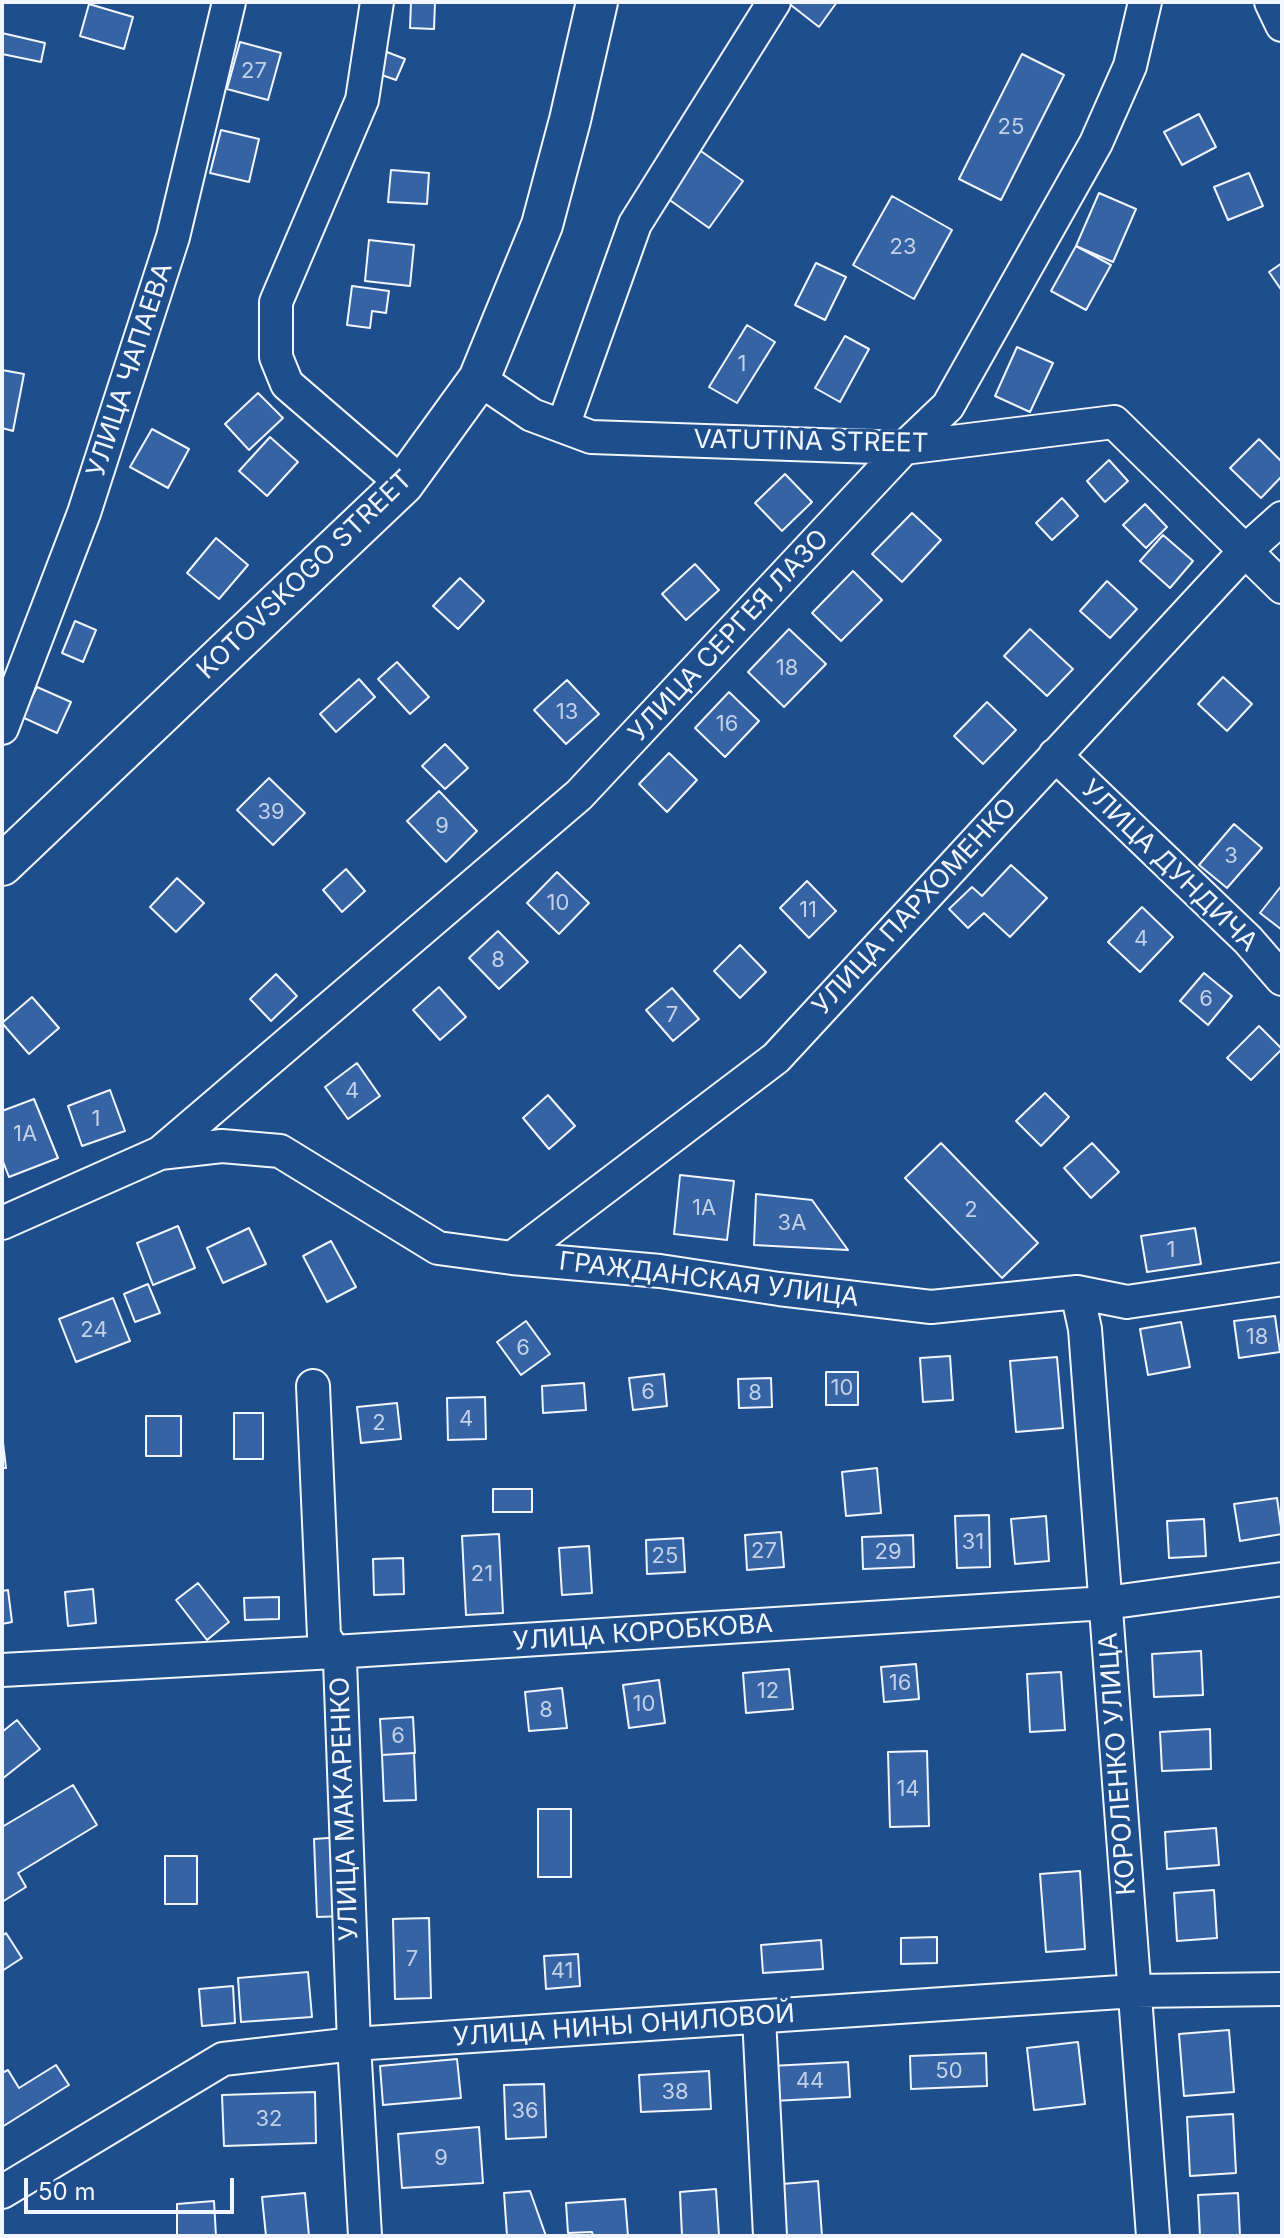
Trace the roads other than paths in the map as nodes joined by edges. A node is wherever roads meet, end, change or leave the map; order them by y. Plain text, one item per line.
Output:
1 (229, 2) edge
2 (377, 2) edge
3 (597, 2) edge
4 (774, 2) edge
5 (1145, 2) edge
6 (1271, 2) edge
7 (1282, 25) edge
8 (479, 379) junction
9 (563, 426) junction
10 (904, 448) junction
11 (403, 484) junction
12 (1282, 518) edge
13 (1244, 552) junction
14 (1282, 587) edge
15 (2, 728) edge
16 (1055, 755) junction
17 (2, 865) edge
18 (1282, 979) edge
19 (160, 1153) junction
20 (2, 1223) edge
21 (512, 1258) junction
22 (1282, 1279) edge
23 (1077, 1292) junction
24 (313, 1386) dead end
25 (1282, 1579) edge
26 (1106, 1603) junction
27 (334, 1652) junction
28 (2, 1670) edge
29 (1282, 1989) edge
30 (1135, 1991) junction
31 (759, 2017) junction
32 (354, 2044) junction
33 (2, 2192) edge
34 (365, 2236) edge
35 (770, 2236) edge
36 (1153, 2236) edge

1 - 15 street, УЛИЦА ЧАПАЕВА
2 - 11 street
3 - 8 main road, KOTOVSKOGO STREET
4 - 9 street
5 - 10 street, УЛИЦА СЕРГЕЯ ЛАЗО
6 - 7 street
8 - 9 street, VATUTINA STREET
8 - 11 main road, KOTOVSKOGO STREET
9 - 10 street, VATUTINA STREET
10 - 13 street, VATUTINA STREET
10 - 19 street, УЛИЦА СЕРГЕЯ ЛАЗО
11 - 17 main road, KOTOVSKOGO STREET
12 - 13 street, УЛИЦА ПАРХОМЕНКО
13 - 14 street, VATUTINA STREET
13 - 16 street, УЛИЦА ПАРХОМЕНКО
16 - 18 street, УЛИЦА ДУНДИЧА
16 - 21 street, УЛИЦА ПАРХОМЕНКО
19 - 20 street
19 - 21 street, ГРАЖДАНСКАЯ УЛИЦА
21 - 23 street, ГРАЖДАНСКАЯ УЛИЦА
22 - 23 street, ГРАЖДАНСКАЯ УЛИЦА
23 - 26 street, КОРОЛЕНКО УЛИЦА
24 - 27 street, УЛИЦА МАКАРЕНКО
25 - 26 street, УЛИЦА КОРОБКОВА
26 - 27 street, УЛИЦА КОРОБКОВА
26 - 30 street, КОРОЛЕНКО УЛИЦА
27 - 28 street, УЛИЦА КОРОБКОВА
27 - 32 street, УЛИЦА МАКАРЕНКО
29 - 30 street, УЛИЦА НИНЫ ОНИЛОВОЙ
30 - 31 street, УЛИЦА НИНЫ ОНИЛОВОЙ
30 - 36 street, КОРОЛЕНКО УЛИЦА
31 - 32 street, УЛИЦА НИНЫ ОНИЛОВОЙ
31 - 35 street
32 - 33 street, УЛИЦА НИНЫ ОНИЛОВОЙ
32 - 34 street, УЛИЦА МАКАРЕНКО

